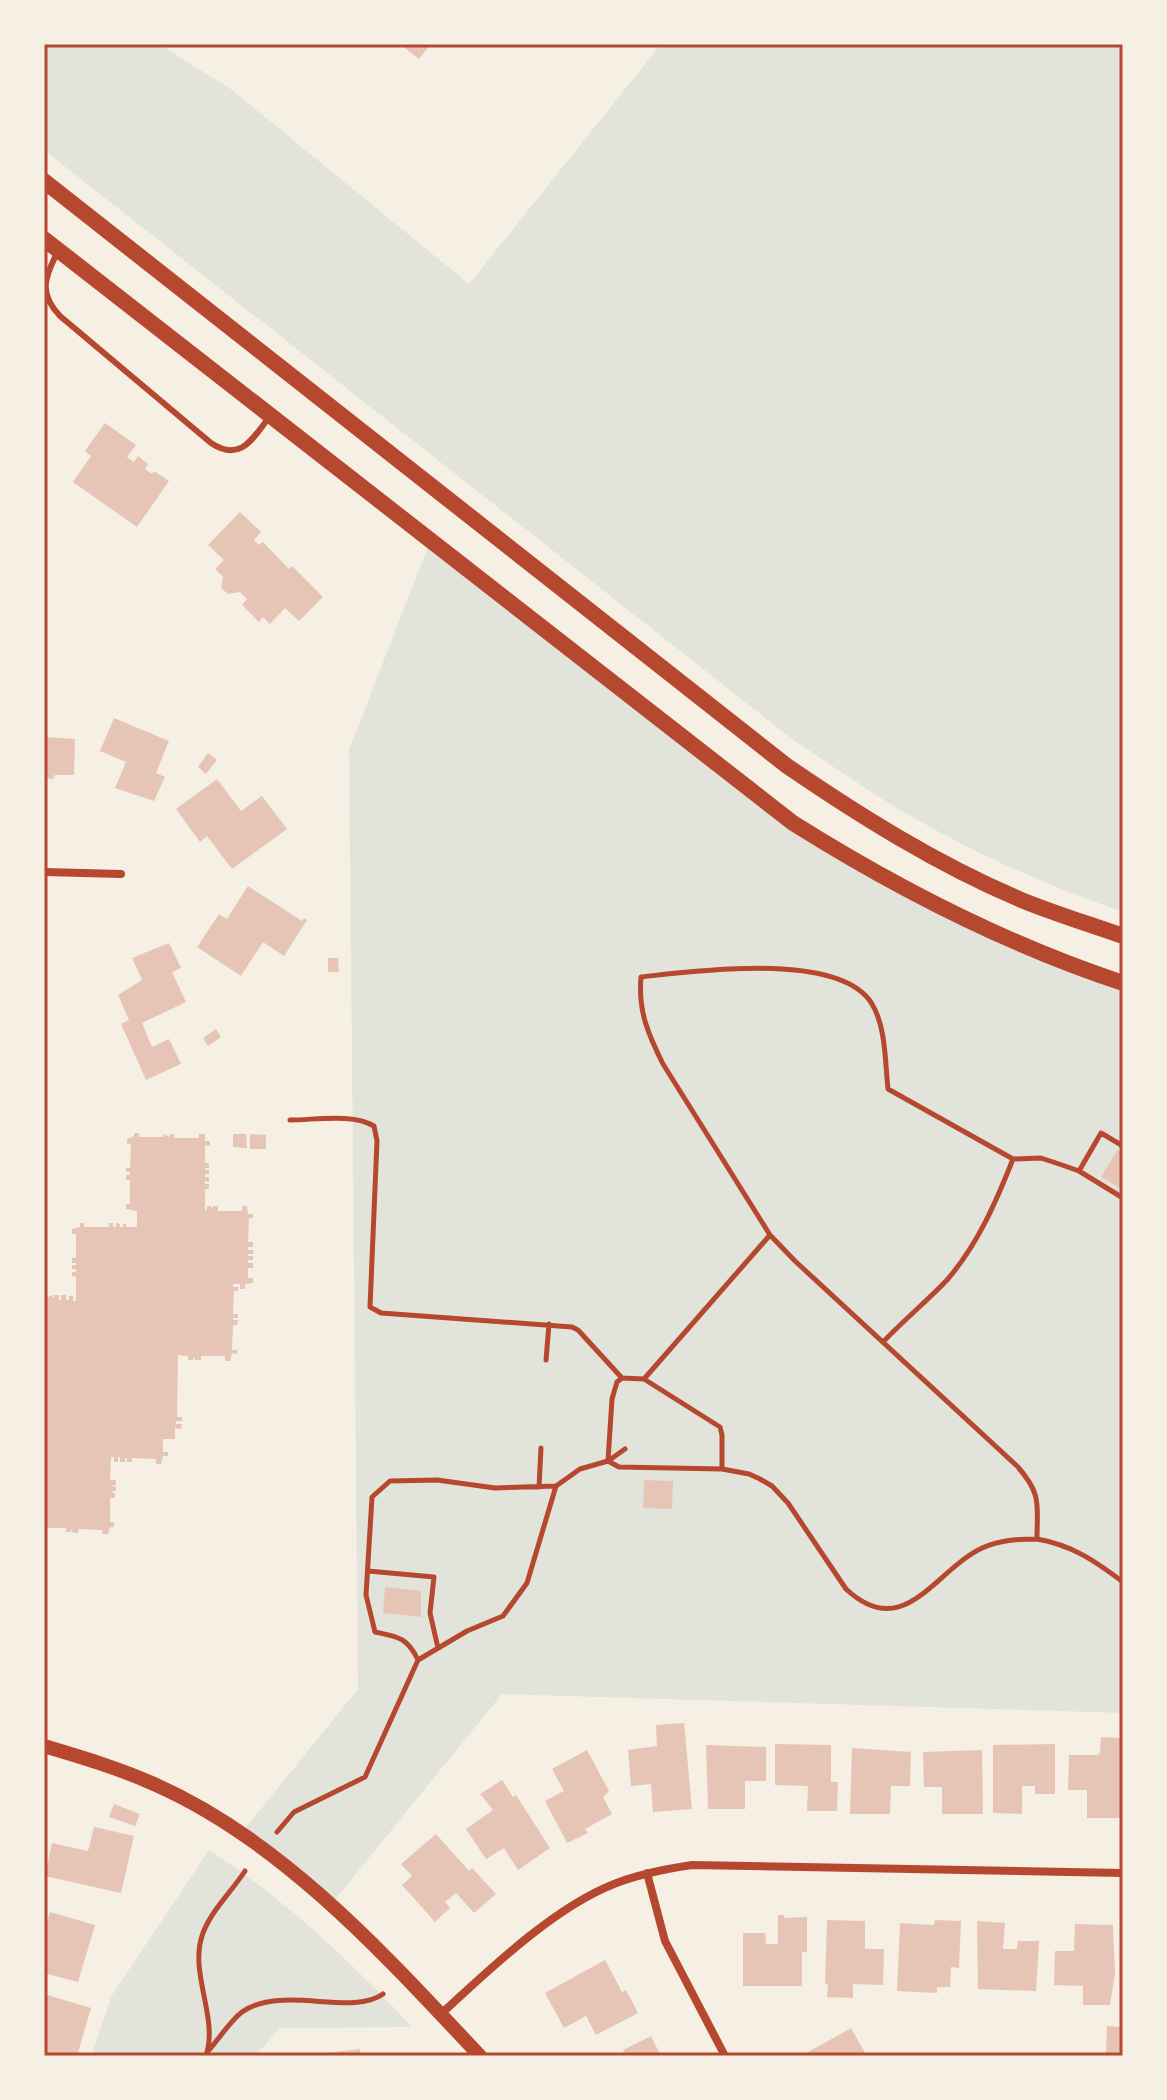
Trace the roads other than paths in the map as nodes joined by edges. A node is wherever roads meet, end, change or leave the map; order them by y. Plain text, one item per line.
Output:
1 (44, 181) edge
2 (44, 239) edge
3 (59, 250) junction
4 (270, 416) junction
5 (44, 872) edge
6 (121, 874) dead end
7 (1123, 936) edge
8 (1123, 983) edge
9 (44, 1746) edge
10 (647, 1873) junction
11 (1123, 1873) edge
12 (441, 2014) junction
13 (480, 2056) edge
14 (725, 2056) edge

1 - 7 main road
2 - 3 main road
3 - 4 main road
3 - 4 lane
4 - 8 main road
5 - 6 street
9 - 12 street
10 - 11 street
10 - 12 street
10 - 14 street
12 - 13 street

